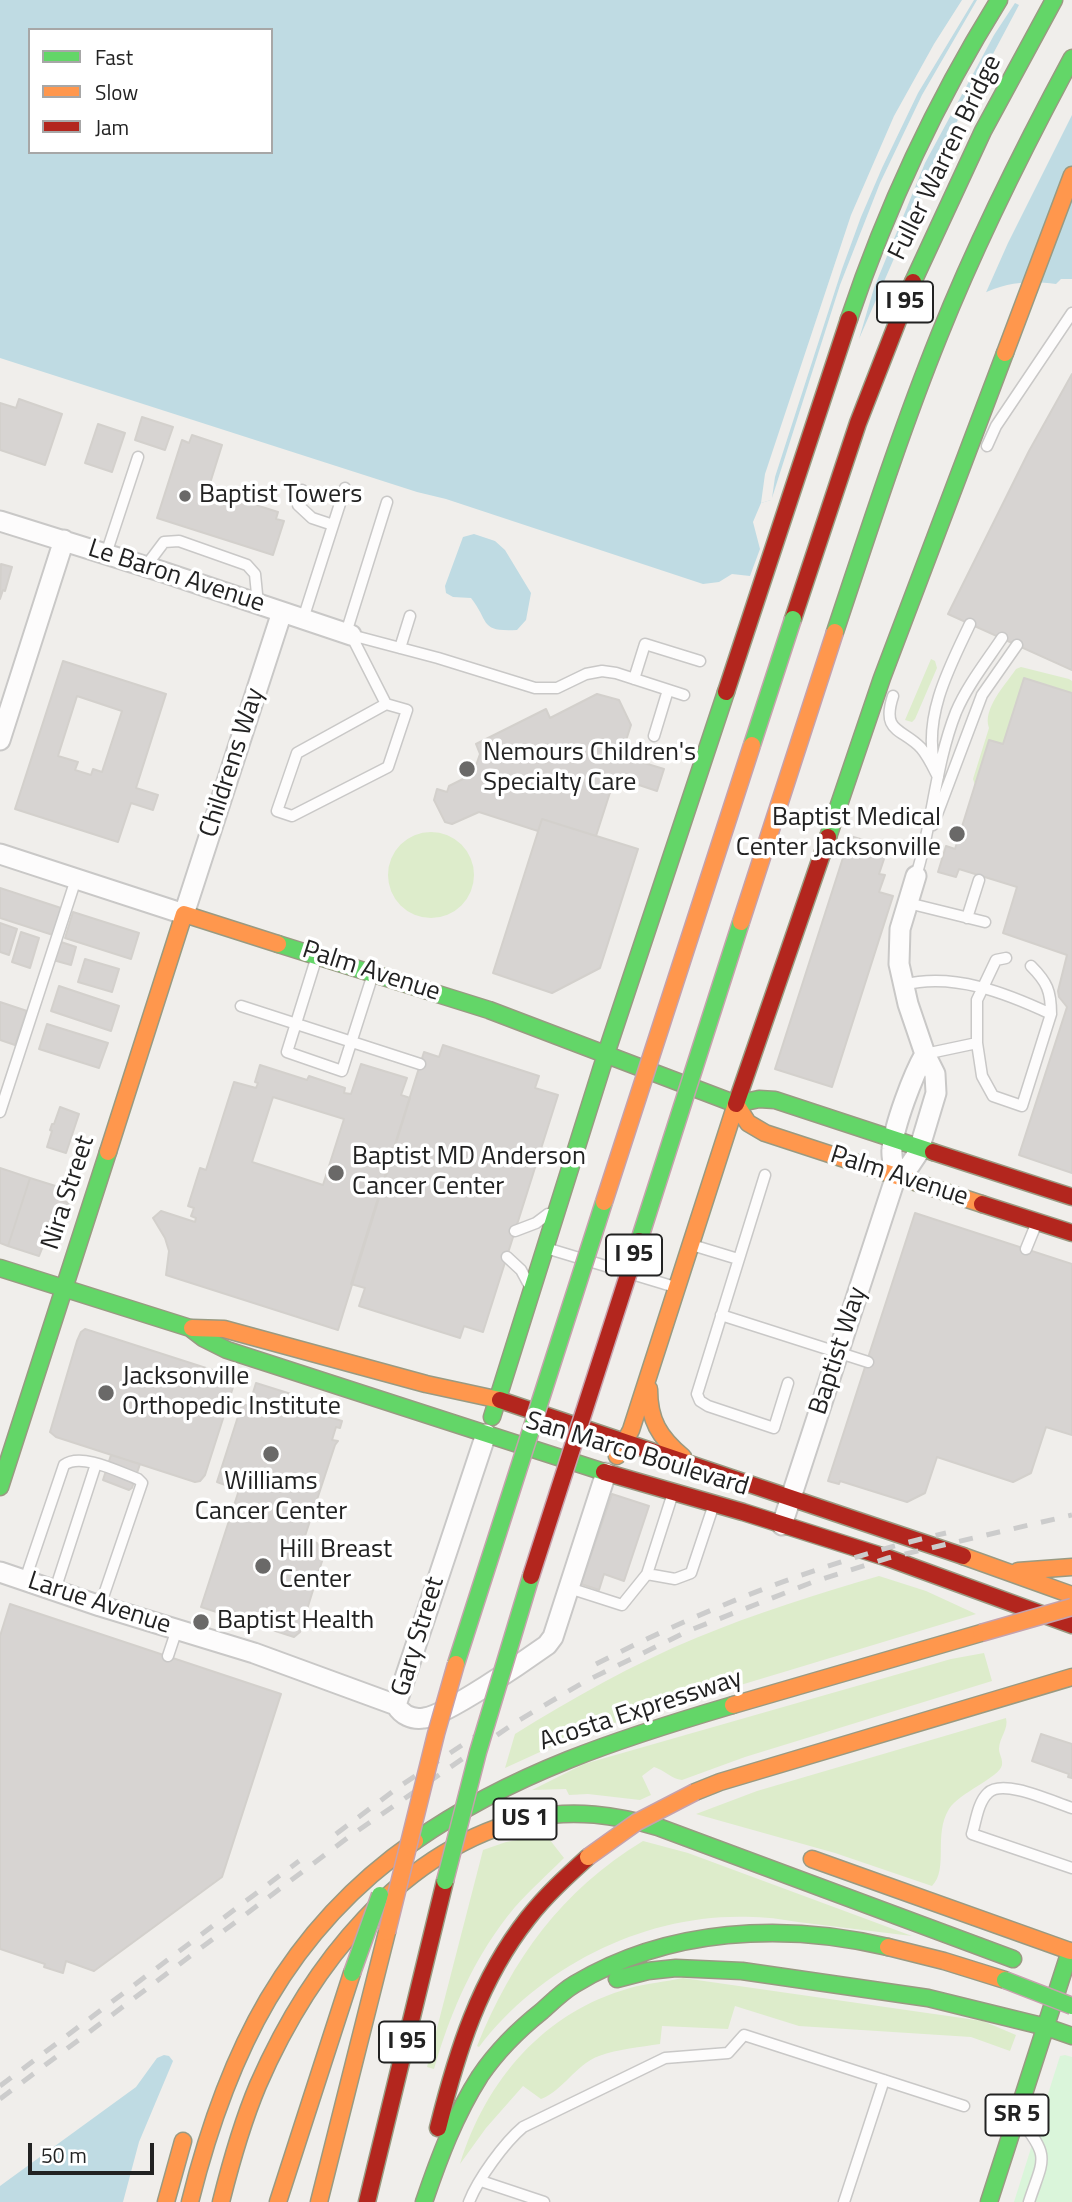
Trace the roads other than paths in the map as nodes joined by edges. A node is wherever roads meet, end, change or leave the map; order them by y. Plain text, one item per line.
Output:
1 (999, 0) edge
2 (1054, 0) edge
3 (1072, 58) edge
4 (1072, 175) edge
5 (1072, 313) edge
6 (985, 453) dead end
7 (138, 457) dead end
8 (345, 488) dead end
9 (302, 490) dead end
10 (387, 502) dead end
11 (0, 521) edge
12 (333, 525) junction
13 (64, 540) junction
14 (106, 554) junction
15 (146, 566) junction
16 (258, 604) junction
17 (282, 612) junction
18 (410, 617) dead end
19 (303, 619) junction
20 (970, 624) dead end
21 (348, 634) junction
22 (1002, 638) dead end
23 (1017, 645) dead end
24 (400, 648) junction
25 (700, 661) dead end
26 (634, 679) junction
27 (898, 681) dead end
28 (668, 690) junction
29 (684, 695) dead end
30 (386, 704) junction
31 (654, 736) dead end
32 (0, 740) edge
33 (938, 777) junction
34 (926, 845) junction
35 (0, 854) edge
36 (916, 876) joint
37 (76, 879) junction
38 (979, 880) dead end
39 (908, 903) junction
40 (184, 914) junction
41 (967, 918) junction
42 (985, 922) dead end
43 (317, 956) junction
44 (1006, 958) dead end
45 (1031, 966) dead end
46 (373, 973) junction
47 (903, 985) junction
48 (981, 989) junction
49 (241, 1006) dead end
50 (1051, 1014) junction
51 (296, 1024) junction
52 (351, 1041) junction
53 (977, 1043) junction
54 (606, 1054) junction
55 (925, 1054) junction
56 (421, 1064) dead end
57 (736, 1104) junction
58 (0, 1112) edge
59 (894, 1139) junction
60 (920, 1148) junction
61 (604, 1151) dead end
62 (627, 1159) dead end
63 (651, 1166) dead end
64 (674, 1174) dead end
65 (765, 1175) dead end
66 (896, 1176) junction
67 (1072, 1196) edge
68 (560, 1200) junction
69 (1071, 1215) edge
70 (1037, 1222) junction
71 (515, 1231) dead end
72 (1072, 1233) edge
73 (574, 1243) dead end
74 (691, 1245) junction
75 (545, 1248) junction
76 (1026, 1249) dead end
77 (570, 1255) junction
78 (507, 1256) dead end
79 (738, 1259) junction
80 (645, 1264) dead end
81 (0, 1268) edge
82 (566, 1268) dead end
83 (641, 1277) junction
84 (64, 1288) junction
85 (677, 1288) junction
86 (637, 1289) dead end
87 (531, 1293) junction
88 (721, 1315) junction
89 (190, 1328) junction
90 (519, 1329) junction
91 (839, 1353) junction
92 (868, 1362) dead end
93 (652, 1367) junction
94 (491, 1368) dead end
95 (534, 1368) dead end
96 (557, 1375) dead end
97 (476, 1379) dead end
98 (581, 1383) dead end
99 (788, 1383) dead end
100 (447, 1389) junction
101 (604, 1390) dead end
102 (498, 1399) junction
103 (486, 1434) junction
104 (626, 1442) junction
105 (96, 1464) junction
106 (695, 1466) junction
107 (607, 1473) junction
108 (0, 1487) edge
109 (673, 1492) junction
110 (791, 1498) junction
111 (714, 1503) junction
112 (782, 1525) junction
113 (1072, 1567) edge
114 (0, 1572) edge
115 (1009, 1572) junction
116 (647, 1574) junction
117 (25, 1580) junction
118 (569, 1588) junction
119 (55, 1590) junction
120 (1072, 1595) edge
121 (100, 1606) junction
122 (1072, 1607) edge
123 (1072, 1625) edge
124 (177, 1629) junction
125 (167, 1656) dead end
126 (1072, 1677) edge
127 (396, 1705) junction
128 (436, 1734) junction
129 (1072, 1808) edge
130 (588, 1813) junction
131 (705, 1827) dead end
132 (800, 1855) dead end
133 (1072, 1868) edge
134 (319, 1925) junction
135 (1071, 1949) edge
136 (1019, 1961) dead end
137 (1049, 1972) dead end
138 (1072, 1981) edge
139 (1072, 2006) edge
140 (1045, 2027) junction
141 (517, 2032) junction
142 (1072, 2036) edge
143 (226, 2045) dead end
144 (884, 2080) junction
145 (964, 2106) dead end
146 (1017, 2116) junction
147 (189, 2125) dead end
148 (481, 2181) junction
149 (166, 2202) edge
150 (190, 2202) edge
151 (221, 2202) edge
152 (278, 2202) edge
153 (319, 2202) edge
154 (367, 2202) edge
155 (422, 2202) edge
156 (469, 2202) edge
157 (544, 2202) edge
158 (844, 2202) edge
159 (989, 2202) edge
160 (1029, 2202) edge

1 - 54 main road, Gary Street
2 - 128 main road, Fuller Warren Bridge / I 95, bridge
3 - 154 main road, I 95, bridge
4 - 57 main road, Gary Street
5 - 6 lane
7 - 14 lane
8 - 12 lane
9 - 12 lane
10 - 21 lane
11 - 13 street, Le Baron Avenue
12 - 19 lane
13 - 14 street, Le Baron Avenue
13 - 32 street
14 - 15 street, Le Baron Avenue
15 - 16 street, Le Baron Avenue
15 - 16 lane
16 - 17 street, Le Baron Avenue
17 - 19 street, Le Baron Avenue
17 - 40 street, Childrens Way
18 - 24 lane
19 - 21 street, Le Baron Avenue
20 - 33 lane
21 - 24 lane
21 - 30 lane
22 - 33 lane
23 - 34 lane
24 - 26 lane
25 - 26 lane
26 - 28 lane
27 - 33 lane
28 - 29 lane
28 - 31 lane
30 - 30 lane
33 - 34 lane
34 - 36 lane
35 - 37 street, Palm Avenue
36 - 39 street, Baptist Way
37 - 40 street, Palm Avenue
37 - 58 lane
38 - 41 lane
39 - 41 lane
39 - 47 street, Baptist Way
40 - 43 main road, Palm Avenue
40 - 84 main road, Nira Street
41 - 42 lane
43 - 46 main road, Palm Avenue
43 - 51 lane
44 - 48 lane
45 - 50 lane
46 - 52 lane
46 - 54 main road, Palm Avenue
47 - 48 lane
47 - 55 street, Baptist Way
48 - 50 lane
48 - 53 lane
49 - 51 lane
50 - 53 lane
51 - 52 lane
51 - 52 lane
52 - 56 lane
53 - 55 lane
54 - 57 main road, Palm Avenue
54 - 68 main road, Gary Street
55 - 59 street, Baptist Way
55 - 60 street, Baptist Way
57 - 59 main road, Palm Avenue
57 - 66 main road, Palm Avenue
57 - 74 main road, Gary Street
59 - 60 main road, Palm Avenue
59 - 66 street, Baptist Way
60 - 66 street, Baptist Way
60 - 67 main road, Palm Avenue
61 - 62 lane
63 - 64 lane
65 - 79 lane
66 - 70 main road, Palm Avenue
66 - 91 street, Baptist Way
68 - 71 lane
68 - 75 main road, Gary Street
69 - 70 main road
70 - 72 main road, Palm Avenue
70 - 76 lane
73 - 77 lane
74 - 79 lane
74 - 85 main road, Gary Street
75 - 77 lane
75 - 87 main road, Gary Street
77 - 82 lane
77 - 83 lane
78 - 87 lane
79 - 88 lane
80 - 83 lane
81 - 84 main road, San Marco Boulevard
83 - 85 lane
83 - 86 lane
84 - 89 main road, San Marco Boulevard
84 - 108 main road, Nira Street
85 - 93 main road, Gary Street
87 - 90 main road, Gary Street
88 - 91 lane
88 - 99 lane
89 - 100 main road, San Marco Boulevard
89 - 103 main road, San Marco Boulevard
90 - 94 main road
90 - 102 main road, Gary Street
91 - 92 lane
91 - 110 street, Baptist Way
93 - 104 main road, Gary Street
93 - 106 main road
95 - 96 lane
97 - 100 main road
98 - 101 lane
100 - 102 main road, San Marco Boulevard
102 - 103 main road, Gary Street
102 - 104 main road, San Marco Boulevard
103 - 107 main road, San Marco Boulevard
103 - 127 street, Gary Street
104 - 106 main road, San Marco Boulevard
104 - 107 main road, Gary Street
105 - 117 lane
105 - 119 lane
105 - 121 lane
106 - 110 main road, San Marco Boulevard
107 - 109 main road, San Marco Boulevard
107 - 118 street, Gary Street
109 - 111 main road, San Marco Boulevard
109 - 116 lane
110 - 112 street, Baptist Way
110 - 115 main road, San Marco Boulevard
111 - 112 main road, San Marco Boulevard
111 - 116 lane
112 - 123 main road, San Marco Boulevard
113 - 115 main road
114 - 117 street, Larue Avenue
115 - 120 main road, San Marco Boulevard
116 - 118 lane
117 - 119 street, Larue Avenue
118 - 127 street, Gary Street
119 - 121 street, Larue Avenue
121 - 124 street, Larue Avenue
122 - 134 main road, Acosta Expressway, bridge
124 - 125 lane
124 - 127 street, Larue Avenue
126 - 155 main road, bridge
128 - 152 main road, bridge
128 - 153 main road, I 95, bridge
129 - 133 lane
130 - 131 main road
130 - 136 main road, US 1
130 - 151 main road, US 1
132 - 135 main road
134 - 143 main road
134 - 150 main road, Acosta Expressway
135 - 140 main road, SR 5
137 - 138 main road
139 - 141 main road, bridge
140 - 141 main road
140 - 142 main road
140 - 146 main road, SR 5
141 - 155 main road
144 - 145 lane
144 - 148 lane
144 - 158 lane
146 - 159 main road, SR 5
146 - 160 lane
147 - 149 main road
148 - 156 lane
148 - 157 lane

